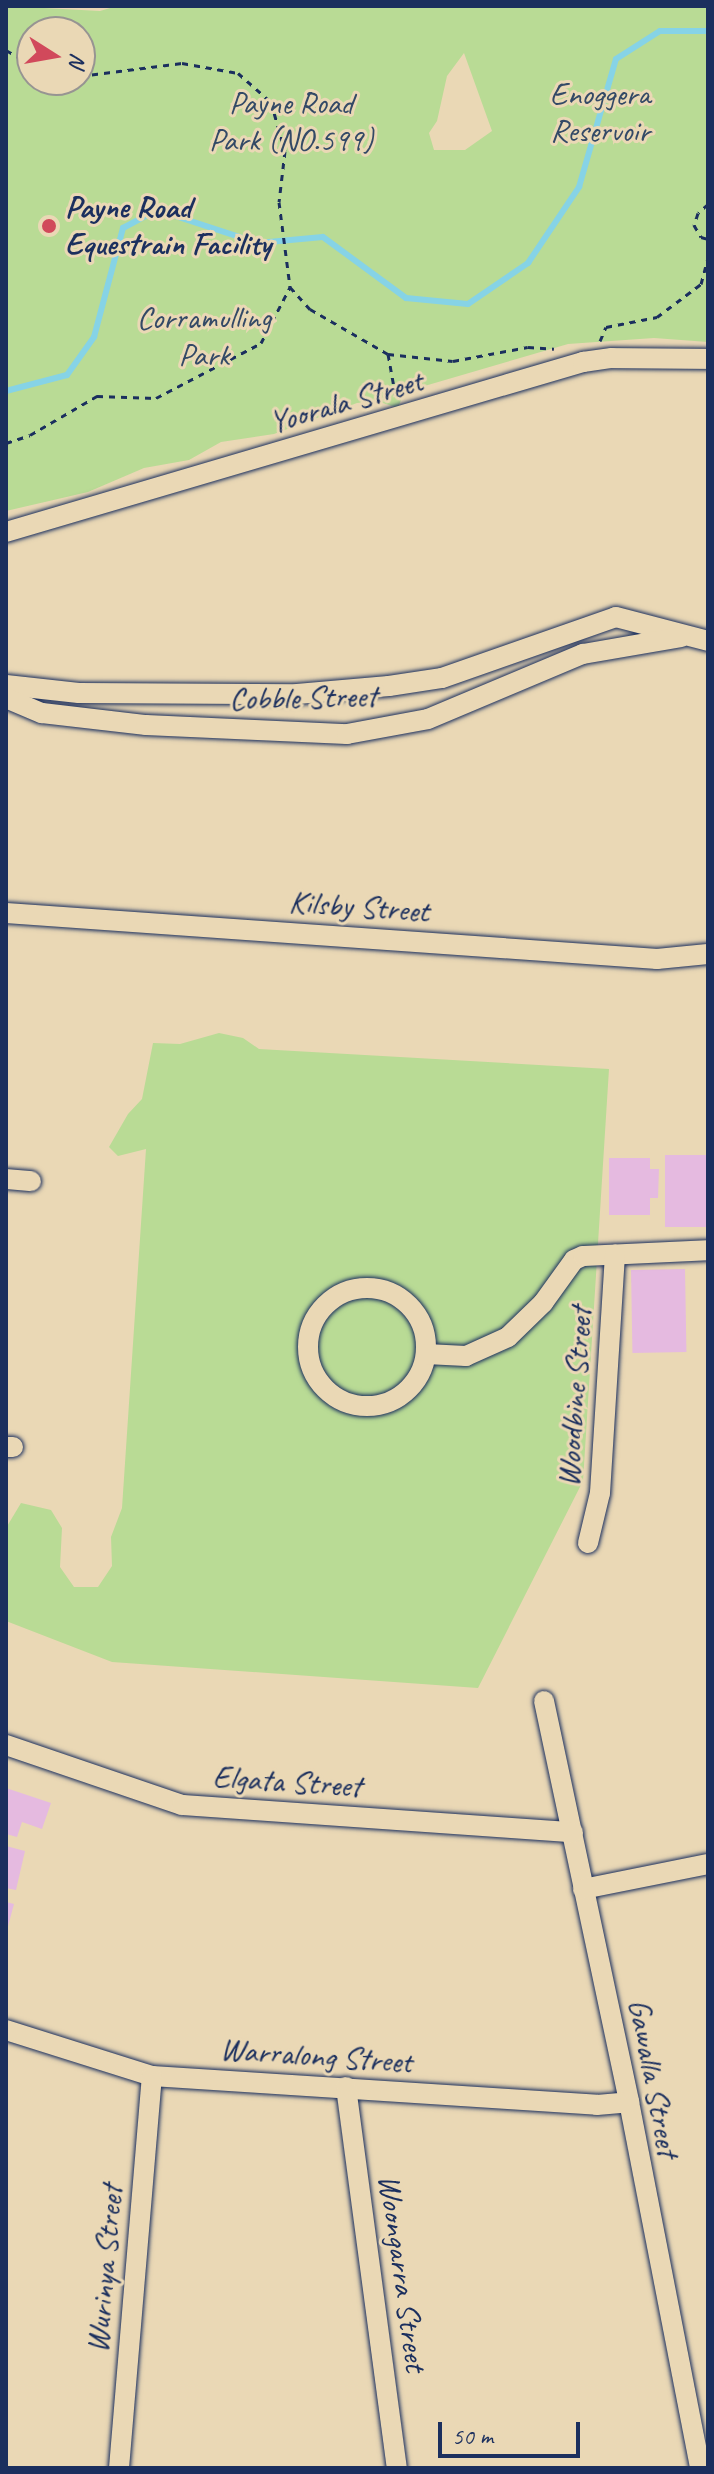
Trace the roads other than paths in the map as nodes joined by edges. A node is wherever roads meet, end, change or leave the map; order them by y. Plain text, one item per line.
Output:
1 (708, 359) edge
2 (6, 532) edge
3 (684, 636) junction
4 (708, 641) edge
5 (6, 685) edge
6 (6, 698) edge
7 (6, 913) edge
8 (708, 954) edge
9 (6, 1179) edge
10 (31, 1181) dead end
11 (708, 1250) edge
12 (615, 1254) junction
13 (426, 1354) junction
14 (588, 1543) dead end
15 (544, 1701) dead end
16 (6, 1745) edge
17 (573, 1832) junction
18 (708, 1864) edge
19 (583, 1889) junction
20 (6, 2030) edge
21 (152, 2076) junction
22 (346, 2087) junction
23 (629, 2102) junction
24 (119, 2468) edge
25 (397, 2468) edge
26 (700, 2468) edge

1 - 2 street, Yoorala Street
3 - 4 street, Cobble Street
3 - 5 street, Cobble Street
3 - 6 street, Cobble Street
7 - 8 street, Kilsby Street
9 - 10 street
11 - 12 street
12 - 13 street
12 - 14 street, Woodbine Street
13 - 13 street
15 - 17 street, Gawalla Street
16 - 17 street, Elgata Street
17 - 19 street, Gawalla Street
18 - 19 street
19 - 23 street, Gawalla Street
20 - 21 street, Warralong Street
21 - 22 street, Warralong Street
21 - 24 street, Wurinya Street
22 - 23 street, Warralong Street
22 - 25 street, Woongarra Street
23 - 26 street, Gawalla Street

